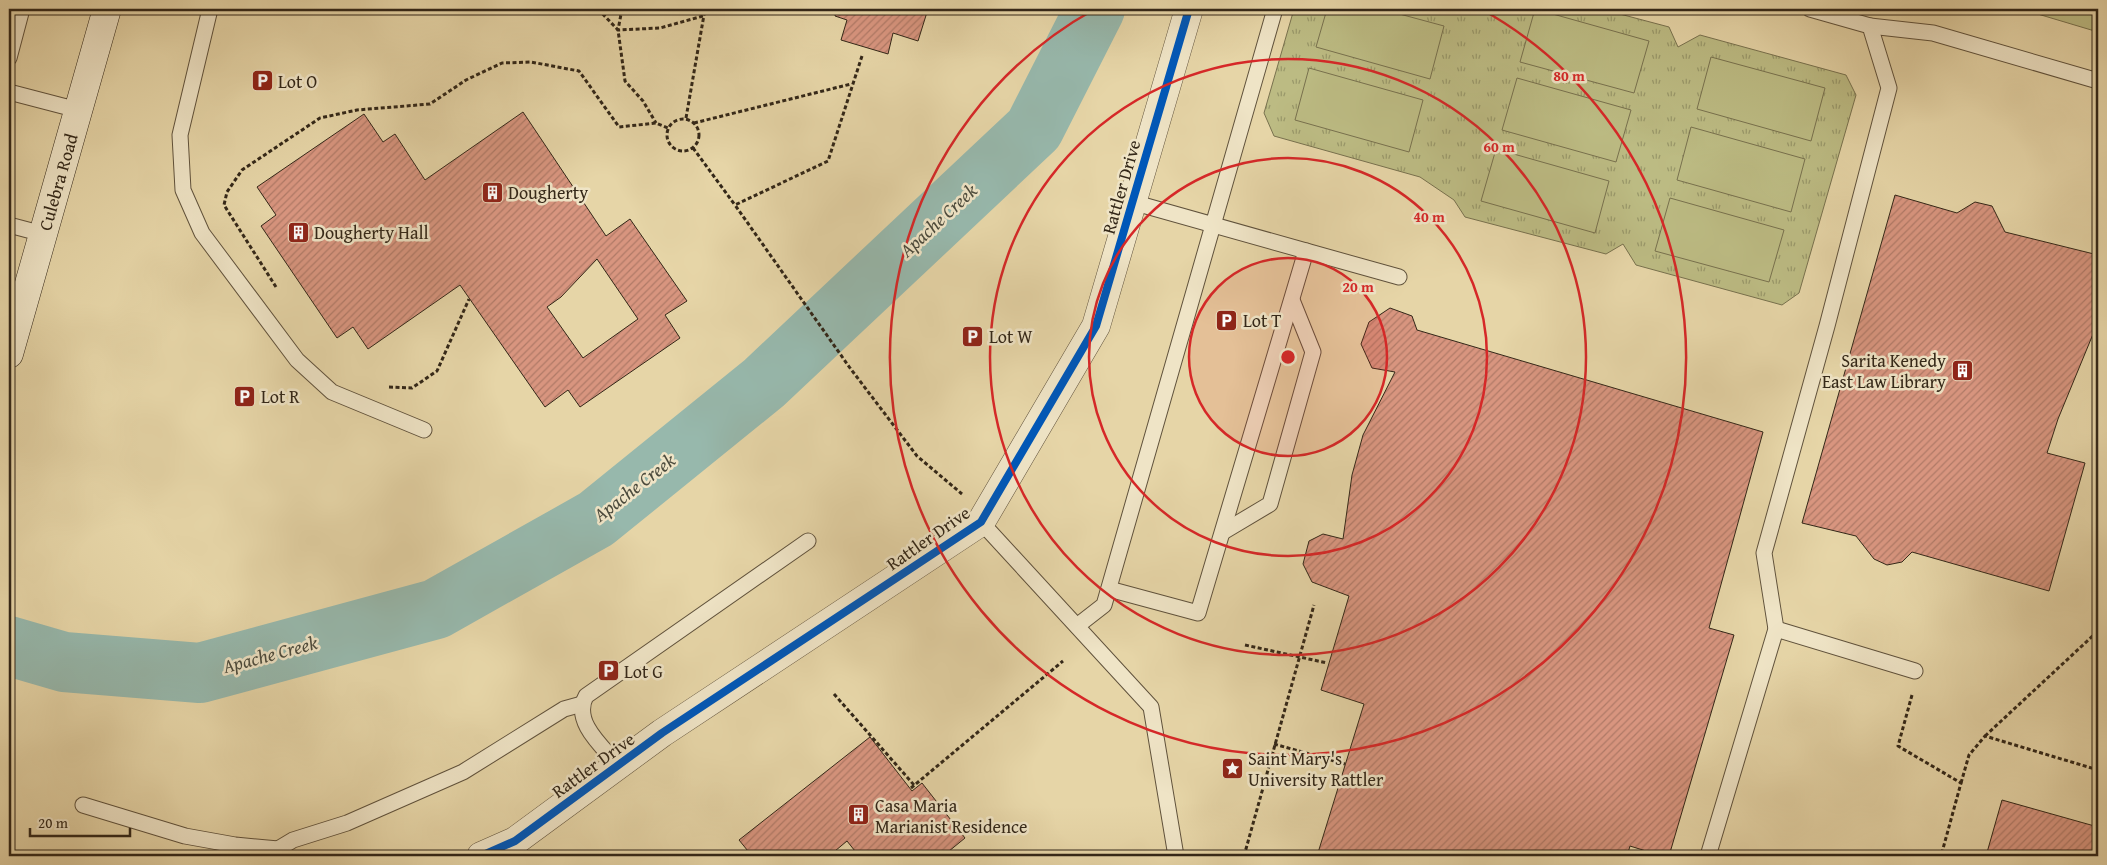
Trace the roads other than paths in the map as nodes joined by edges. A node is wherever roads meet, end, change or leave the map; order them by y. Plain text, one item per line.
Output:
1 (22, 9) edge
2 (107, 9) edge
3 (210, 9) edge
4 (1189, 9) edge
5 (1275, 9) edge
6 (1810, 9) edge
7 (1870, 26) junction
8 (9, 58) edge
9 (2098, 81) edge
10 (9, 92) edge
11 (78, 110) junction
12 (1132, 202) junction
13 (9, 224) edge
14 (1214, 225) junction
15 (43, 234) junction
16 (1306, 251) junction
17 (1398, 277) dead end
18 (1292, 300) junction
19 (9, 354) edge
20 (424, 430) dead end
21 (987, 514) junction
22 (1222, 532) junction
23 (808, 540) dead end
24 (1109, 589) junction
25 (1077, 626) junction
26 (1776, 629) junction
27 (1915, 671) road end
28 (582, 704) junction
29 (618, 765) junction
30 (83, 805) dead end
31 (278, 853) edge
32 (481, 856) edge
33 (1176, 856) edge
34 (1708, 856) edge

1 - 8 lane
2 - 11 street, Culebra Road
3 - 20 lane
4 - 12 street, Rattler Drive
5 - 14 lane
6 - 7 lane
7 - 9 lane
7 - 26 lane
10 - 11 lane
11 - 15 street, Culebra Road
12 - 14 lane
12 - 21 street, Rattler Drive
13 - 15 lane
14 - 16 lane
14 - 24 lane
15 - 19 street, Culebra Road
16 - 17 lane
16 - 18 lane
18 - 22 lane
18 - 22 lane
21 - 25 lane
21 - 29 street, Rattler Drive
22 - 24 lane
23 - 28 lane
24 - 25 lane
25 - 33 lane
26 - 27 lane
26 - 34 lane
28 - 29 lane
28 - 31 lane
29 - 32 street, Rattler Drive
30 - 31 lane

